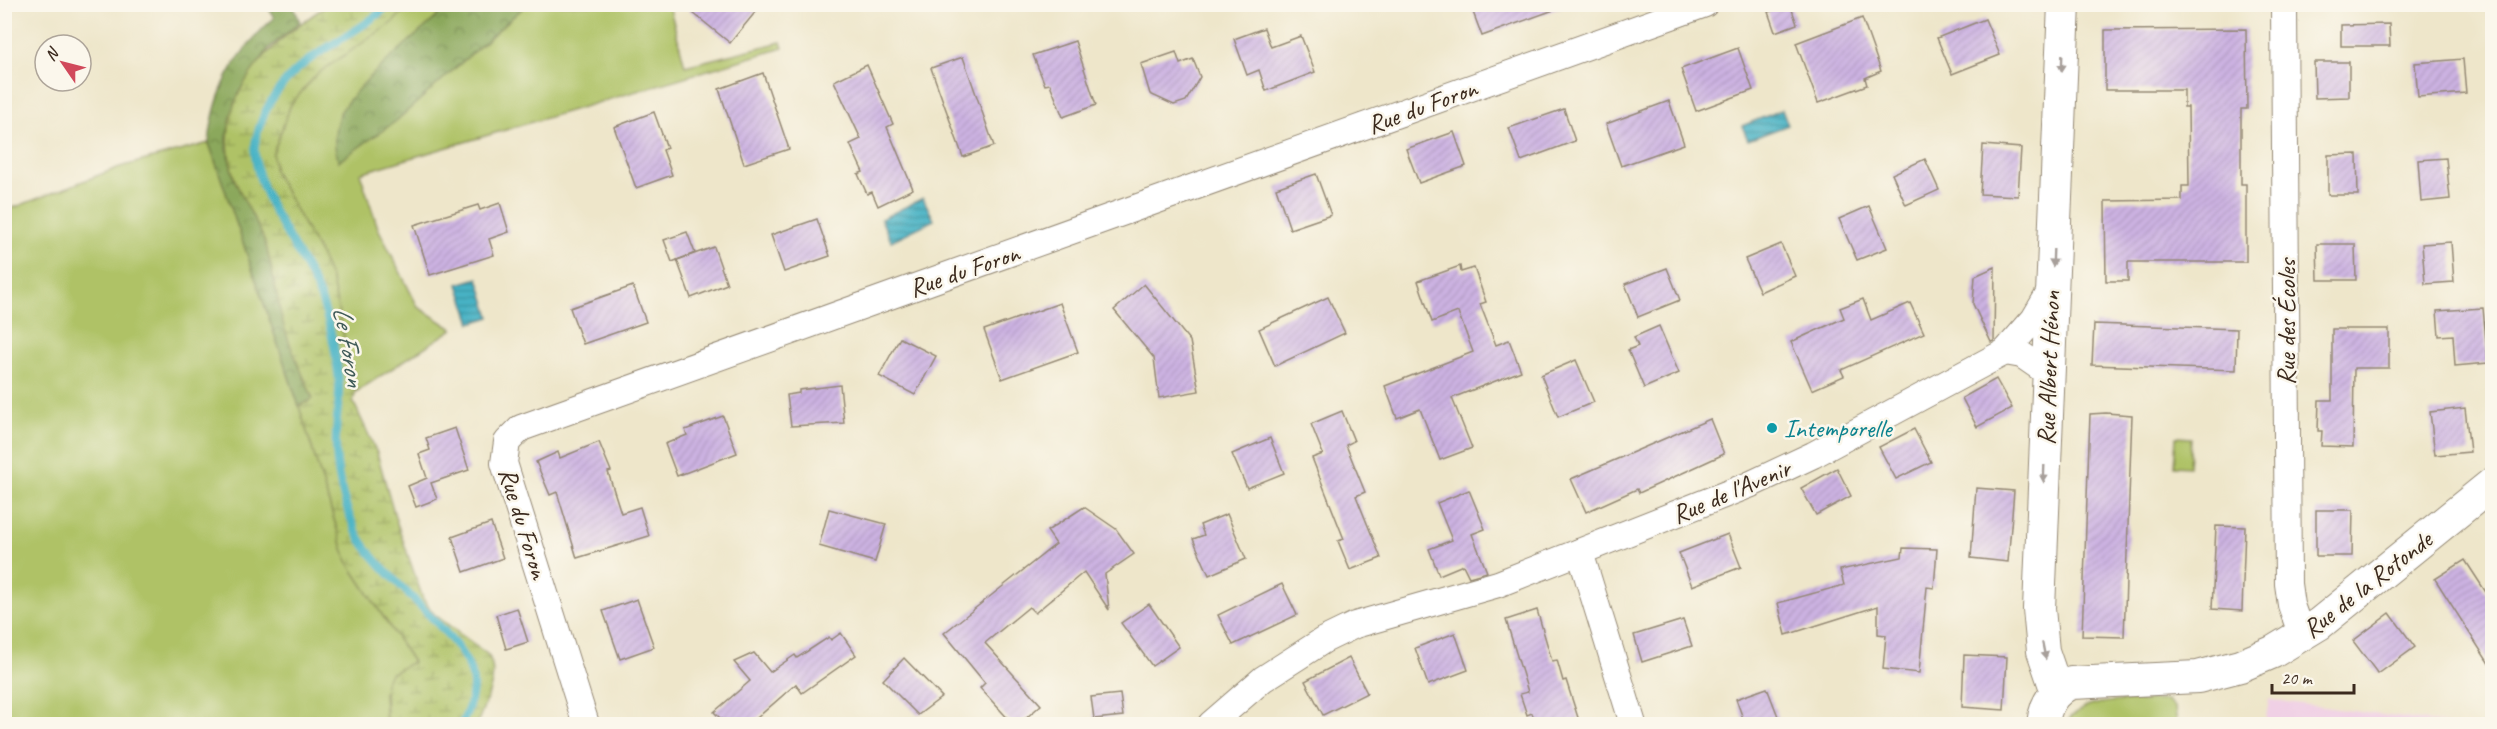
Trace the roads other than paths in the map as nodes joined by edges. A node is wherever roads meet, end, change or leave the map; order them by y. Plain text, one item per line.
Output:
1 (1705, 4) edge
2 (2064, 4) edge
3 (2284, 4) edge
4 (2051, 290) junction
5 (2005, 352) junction
6 (2048, 373) junction
7 (2493, 484) edge
8 (1580, 552) junction
9 (2302, 636) junction
10 (2057, 692) junction
11 (585, 724) edge
12 (1211, 724) edge
13 (1633, 724) edge
14 (2043, 724) edge

1 - 11 street, Rue du Foron
2 -> 4 street, Rue Albert Hénon
3 - 9 street, Rue des Écoles
4 - 5 street, Rue de l'Avenir
4 - 6 street, Rue Albert Hénon
5 - 6 street
5 - 8 street, Rue de l'Avenir
6 -> 10 street, Rue Albert Hénon
7 - 9 street, Rue de la Rotonde
8 - 12 street, Rue de l'Avenir
8 - 13 street
9 - 10 street, Rue de la Rotonde
10 - 14 street

